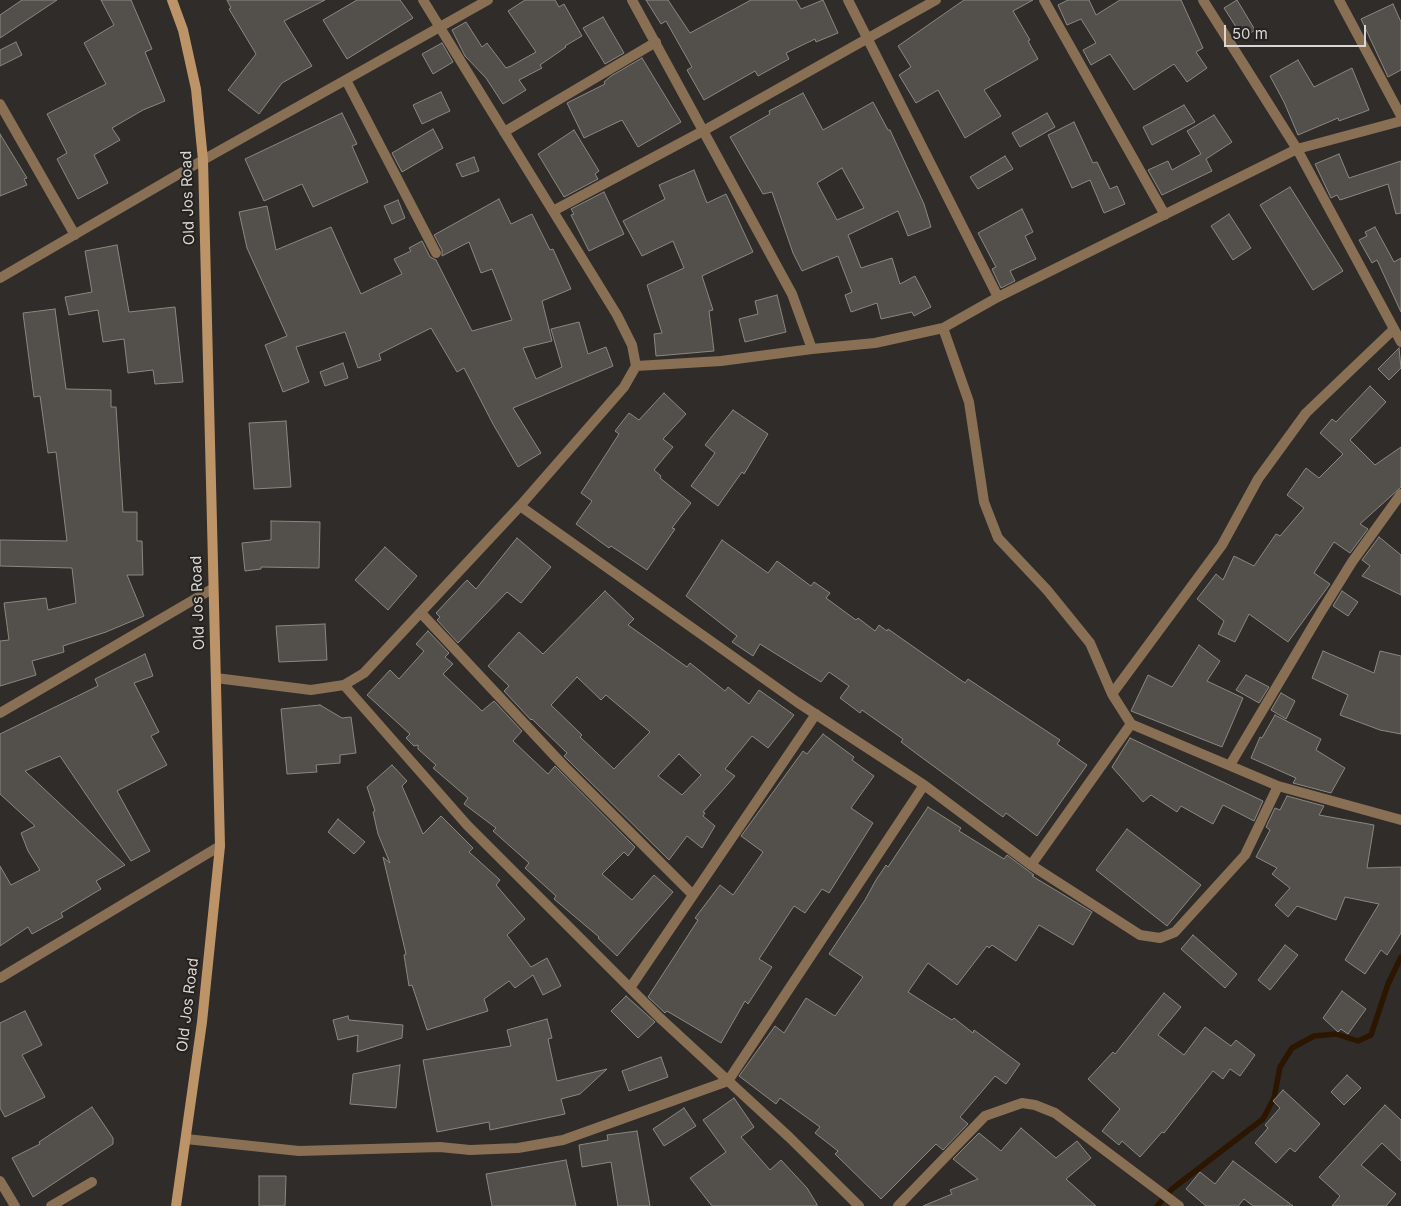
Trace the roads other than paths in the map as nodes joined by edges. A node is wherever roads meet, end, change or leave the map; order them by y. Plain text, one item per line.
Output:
1 (172, 0) edge
2 (422, 0) edge
3 (488, 0) edge
4 (632, 0) edge
5 (848, 0) edge
6 (936, 0) edge
7 (1044, 0) edge
8 (1203, 0) edge
9 (1339, 0) edge
10 (439, 28) junction
11 (868, 39) junction
12 (656, 42) junction
13 (346, 80) junction
14 (0, 104) edge
15 (1401, 116) edge
16 (1401, 121) edge
17 (703, 130) junction
18 (504, 132) junction
19 (1297, 150) junction
20 (203, 160) junction
21 (553, 211) junction
22 (1165, 215) junction
23 (75, 235) junction
24 (436, 253) dead end
25 (0, 278) edge
26 (998, 297) junction
27 (944, 328) junction
28 (1392, 330) junction
29 (1401, 342) edge
30 (812, 349) junction
31 (636, 366) junction
32 (1401, 494) edge
33 (520, 506) junction
34 (212, 589) junction
35 (420, 613) junction
36 (216, 678) junction
37 (344, 685) junction
38 (1112, 694) junction
39 (0, 713) edge
40 (816, 714) junction
41 (1131, 724) junction
42 (1230, 765) junction
43 (924, 785) junction
44 (1278, 786) junction
45 (1401, 820) edge
46 (220, 846) junction
47 (1031, 865) junction
48 (693, 895) junction
49 (0, 978) edge
50 (630, 988) junction
51 (728, 1081) junction
52 (186, 1139) junction
53 (0, 1180) edge
54 (92, 1182) dead end
55 (15, 1206) edge
56 (51, 1206) edge
57 (176, 1206) edge
58 (859, 1206) edge
59 (898, 1206) edge
60 (1179, 1206) edge

1 - 20 main road, Old Jos Road
2 - 10 street
3 - 10 street
4 - 12 street
5 - 11 street
6 - 11 street
7 - 22 street
8 - 19 street
9 - 15 street
10 - 13 street
10 - 18 street
11 - 17 street
11 - 26 street
12 - 17 street
12 - 18 street
13 - 20 street
13 - 24 street
14 - 23 street
16 - 19 street
17 - 21 street
17 - 30 street
18 - 21 street
19 - 22 street
19 - 28 street
20 - 23 street
20 - 34 main road, Old Jos Road
21 - 31 street
22 - 26 street
23 - 25 street
26 - 27 street
27 - 30 street
27 - 38 street
28 - 29 street
28 - 38 street
30 - 31 street
31 - 33 street
32 - 42 street
33 - 35 street
33 - 40 street
34 - 36 main road, Old Jos Road
34 - 39 street
35 - 37 street
35 - 48 street
36 - 37 street
36 - 46 main road, Old Jos Road
37 - 50 street
38 - 41 street
40 - 43 street
40 - 48 street
41 - 42 street
41 - 47 street
42 - 44 street
43 - 47 street
43 - 51 street
44 - 45 street
44 - 47 street
46 - 49 street
46 - 52 main road, Old Jos Road
48 - 50 street
50 - 51 street
51 - 52 street
51 - 58 street
52 - 57 main road, Old Jos Road
53 - 55 street
54 - 56 street
59 - 60 street

